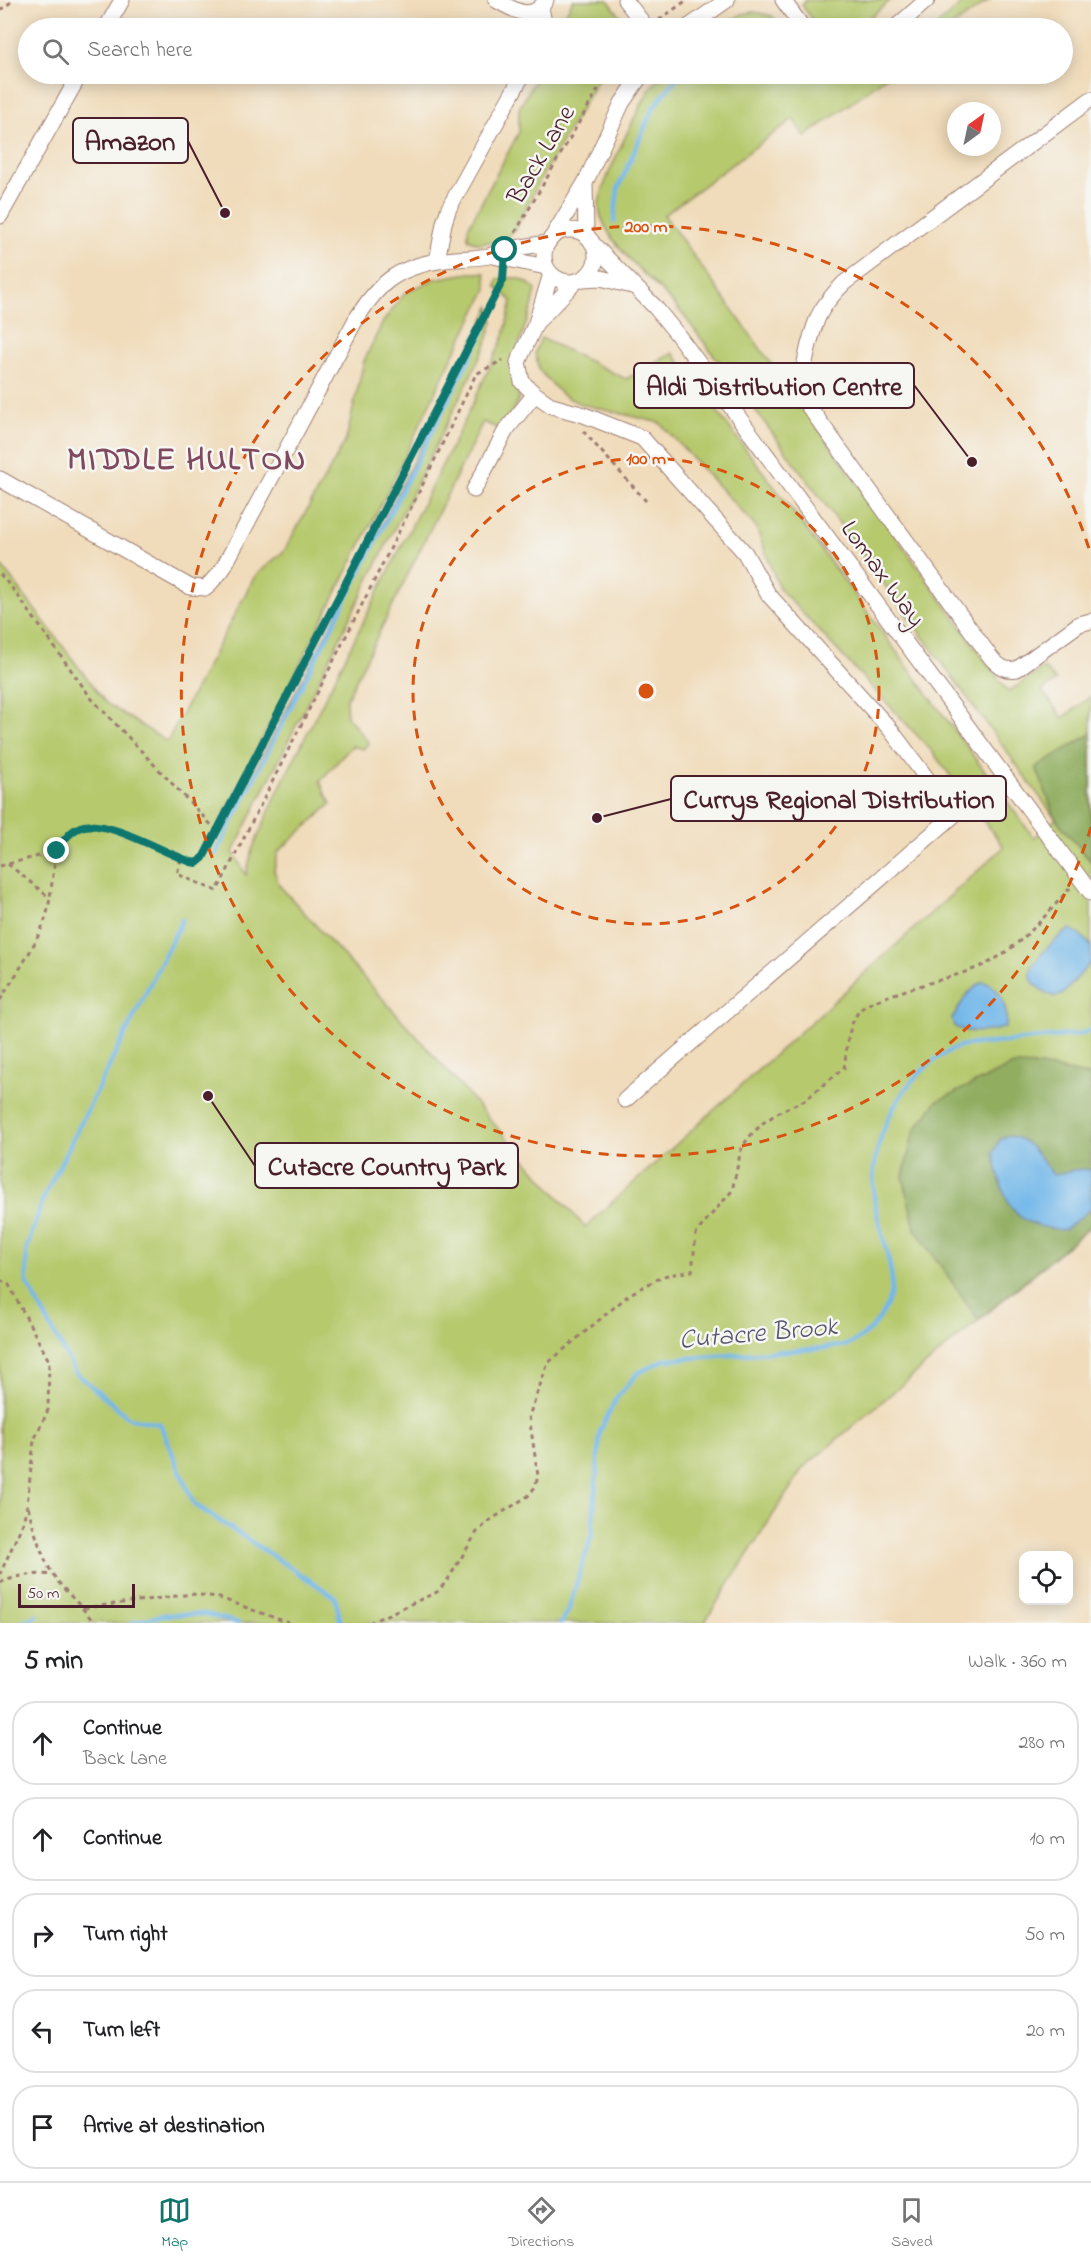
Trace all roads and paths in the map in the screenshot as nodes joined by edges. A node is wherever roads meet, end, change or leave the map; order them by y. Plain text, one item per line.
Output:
1 (14, 0) edge
2 (122, 0) edge
3 (496, 0) edge
4 (625, 0) edge
5 (687, 0) edge
6 (727, 0) edge
7 (783, 0) edge
8 (927, 0) edge
9 (543, 4) edge
10 (0, 10) edge
11 (112, 18) edge
12 (643, 18) edge
13 (662, 18) edge
14 (701, 18) edge
15 (796, 18) edge
16 (906, 18) edge
17 (74, 84) edge
18 (517, 84) edge
19 (601, 84) edge
20 (635, 84) edge
21 (1091, 99) edge
22 (585, 183) junction
23 (0, 216) edge
24 (550, 239) junction
25 (589, 240) junction
26 (500, 255) junction
27 (437, 261) junction
28 (548, 270) junction
29 (579, 280) junction
30 (632, 286) junction
31 (536, 323) junction
32 (507, 357) dead end
33 (535, 394) junction
34 (584, 415) junction
35 (0, 478) edge
36 (474, 490) dead end
37 (646, 501) dead end
38 (0, 574) edge
39 (1091, 621) edge
40 (218, 832) junction
41 (57, 851) junction
42 (182, 859) junction
43 (8, 864) junction
44 (0, 866) edge
45 (1072, 885) dead end
46 (1091, 893) edge
47 (50, 898) junction
48 (0, 1000) edge
49 (625, 1100) dead end
50 (0, 1280) edge
51 (27, 1505) junction
52 (0, 1574) edge
53 (53, 1575) junction
54 (0, 1583) edge
55 (84, 1608) junction
56 (94, 1623) edge
57 (289, 1623) edge
58 (369, 1623) edge

1 - 10 path
2 - 11 street
3 - 9 street
4 - 12 street
5 - 13 path
6 - 14 street
7 - 15 street
8 - 16 street
17 - 23 street
18 - 27 street
19 - 26 path, Back Lane
20 - 22 street
21 - 39 street
22 - 24 street
22 - 25 street
24 - 25 street
24 - 26 street
24 - 28 street
25 - 29 street
25 - 30 street, Lomax Way
26 - 27 street
26 - 28 street
26 - 40 path, Back Lane
27 - 35 street
28 - 29 street
28 - 31 street
29 - 30 street, Lomax Way
29 - 31 street
30 - 46 street, Lomax Way
31 - 33 street
32 - 42 path
33 - 34 street
33 - 36 street
34 - 37 path
34 - 49 street
38 - 40 path
40 - 42 path, Back Lane
41 - 42 path
41 - 43 path
41 - 47 path
43 - 44 path
43 - 47 path
45 - 58 path
47 - 48 path
50 - 51 path
51 - 52 path
51 - 53 path
53 - 54 path
53 - 55 path
55 - 56 path
55 - 57 path

